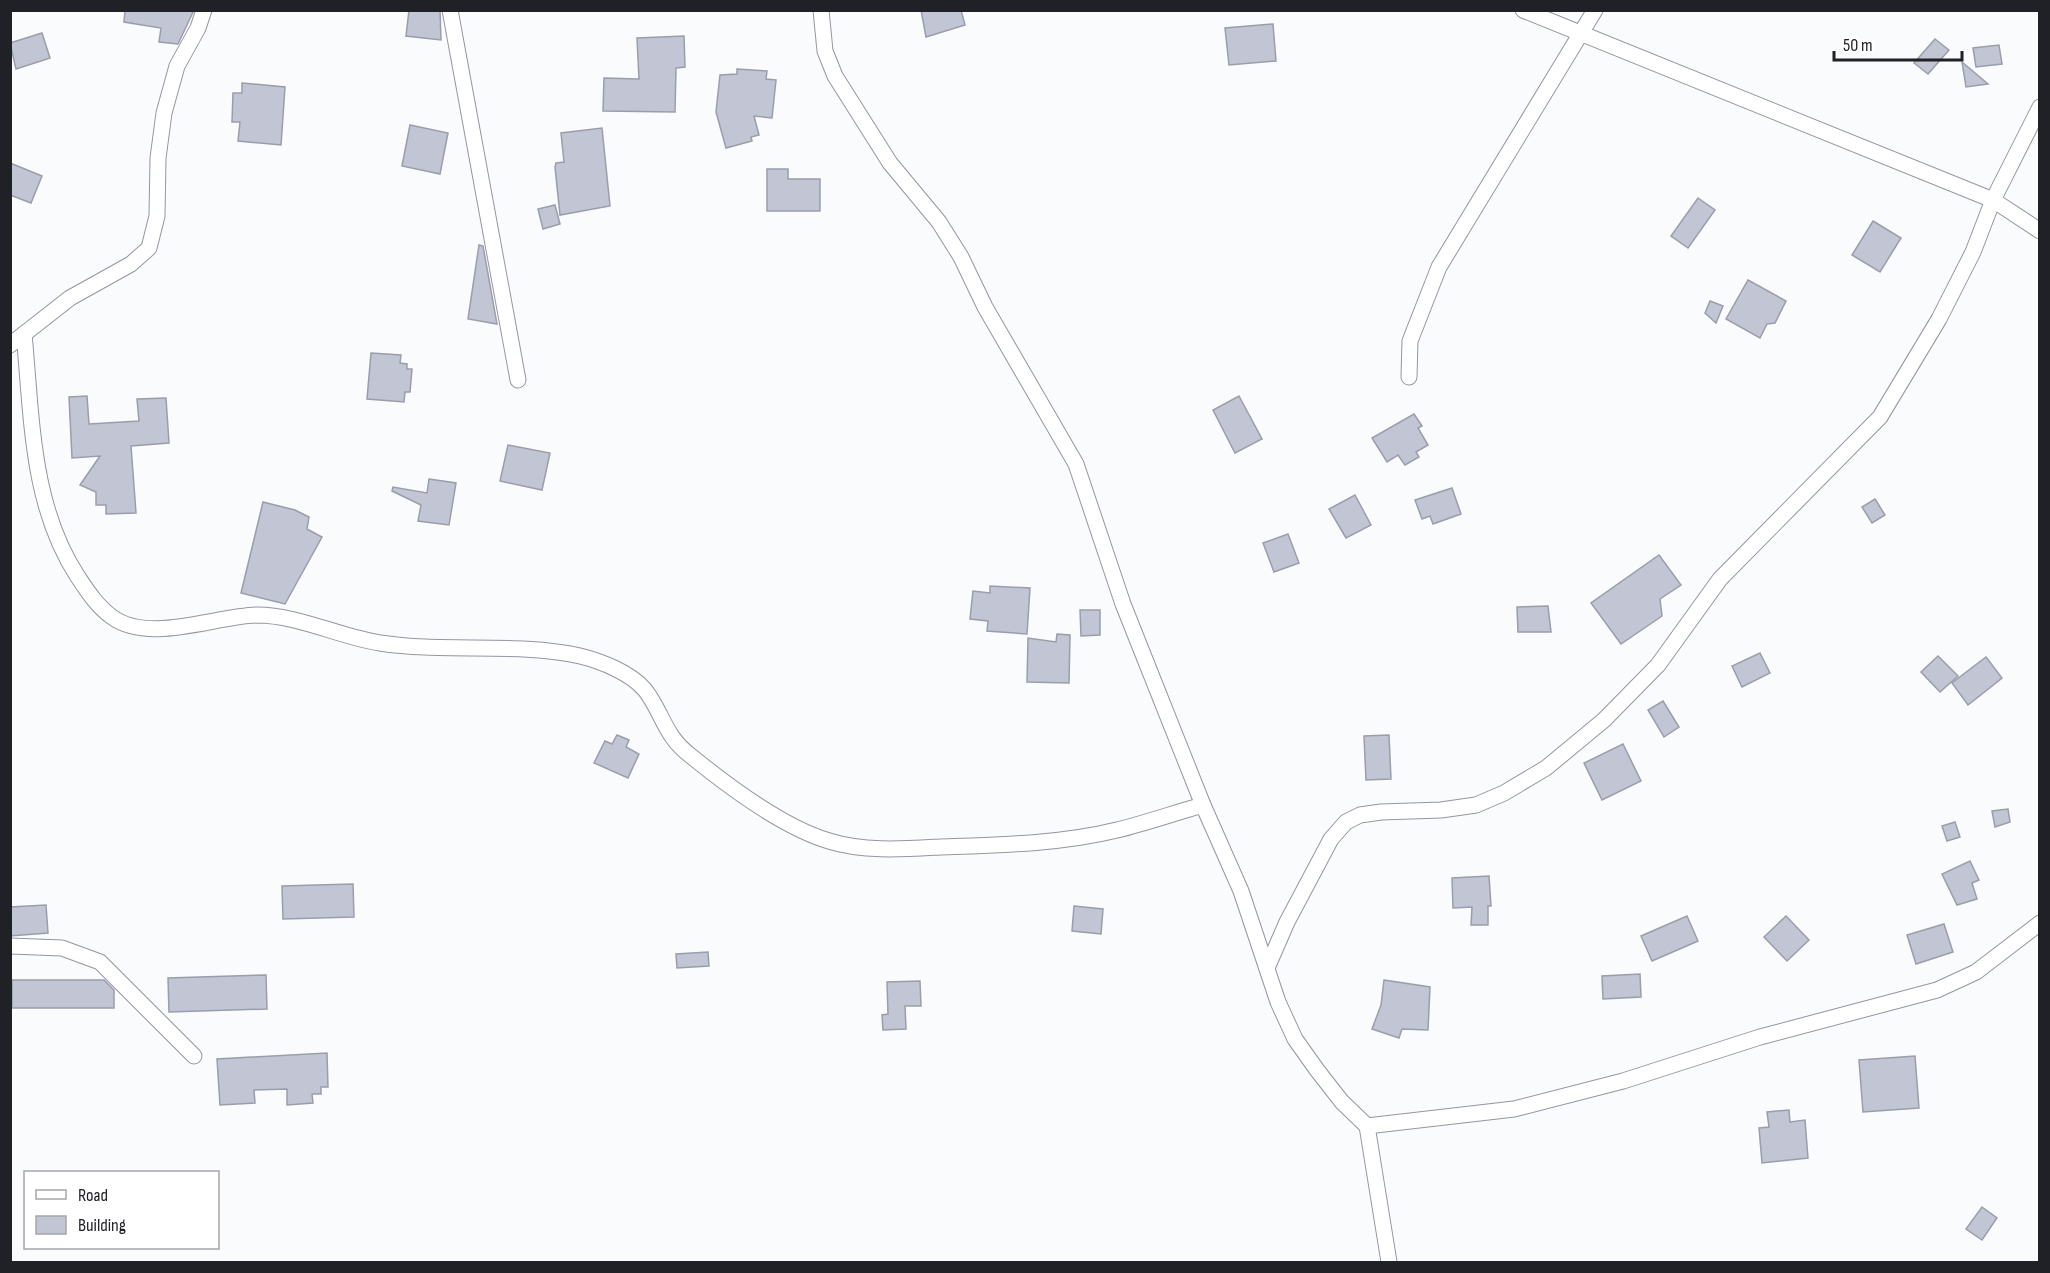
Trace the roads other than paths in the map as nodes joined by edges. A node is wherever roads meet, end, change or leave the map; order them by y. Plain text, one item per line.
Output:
1 (204, 10) edge
2 (450, 10) edge
3 (821, 10) edge
4 (1522, 10) edge
5 (1595, 10) edge
6 (1583, 34) junction
7 (2040, 107) edge
8 (1993, 200) junction
9 (2040, 231) edge
10 (24, 334) junction
11 (10, 345) edge
12 (1409, 377) dead end
13 (518, 380) dead end
14 (1203, 805) junction
15 (2040, 923) edge
16 (10, 946) edge
17 (1268, 968) junction
18 (194, 1056) dead end
19 (1367, 1126) junction
20 (1389, 1263) edge

1 - 10 street
2 - 13 street
3 - 14 street
4 - 6 street
5 - 6 street
6 - 8 street
6 - 12 street
7 - 8 street
8 - 9 street
8 - 17 street
10 - 11 street
10 - 14 street
14 - 17 street
15 - 19 street
16 - 18 street
17 - 19 street
19 - 20 street

